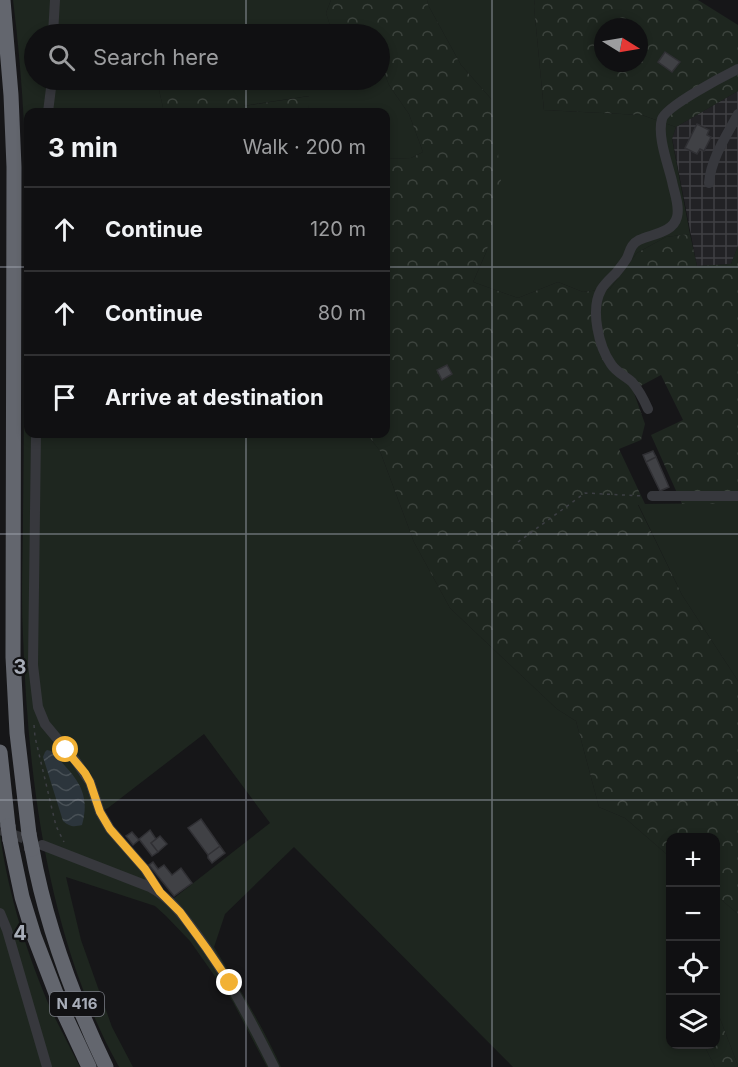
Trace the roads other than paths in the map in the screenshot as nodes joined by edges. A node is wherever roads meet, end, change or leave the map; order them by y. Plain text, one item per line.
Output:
1 (3, 0) edge
2 (55, 0) edge
3 (54, 24) edge
4 (738, 69) edge
5 (51, 90) edge
6 (48, 108) edge
7 (738, 114) edge
8 (709, 183) dead end
9 (648, 409) dead end
10 (36, 438) edge
11 (652, 496) road end
12 (738, 496) edge
13 (0, 752) edge
14 (4, 832) edge
15 (34, 843) junction
16 (160, 892) junction
17 (0, 913) edge
18 (47, 1067) edge
19 (89, 1067) edge
20 (106, 1067) edge
21 (274, 1067) edge

1 - 15 highway, N 416
2 - 3 street
4 - 9 street
5 - 6 street
7 - 8 street
10 - 16 street
11 - 12 street
13 - 14 highway
14 - 19 highway
15 - 16 street
15 - 20 highway, N 416
16 - 21 street
17 - 18 street

